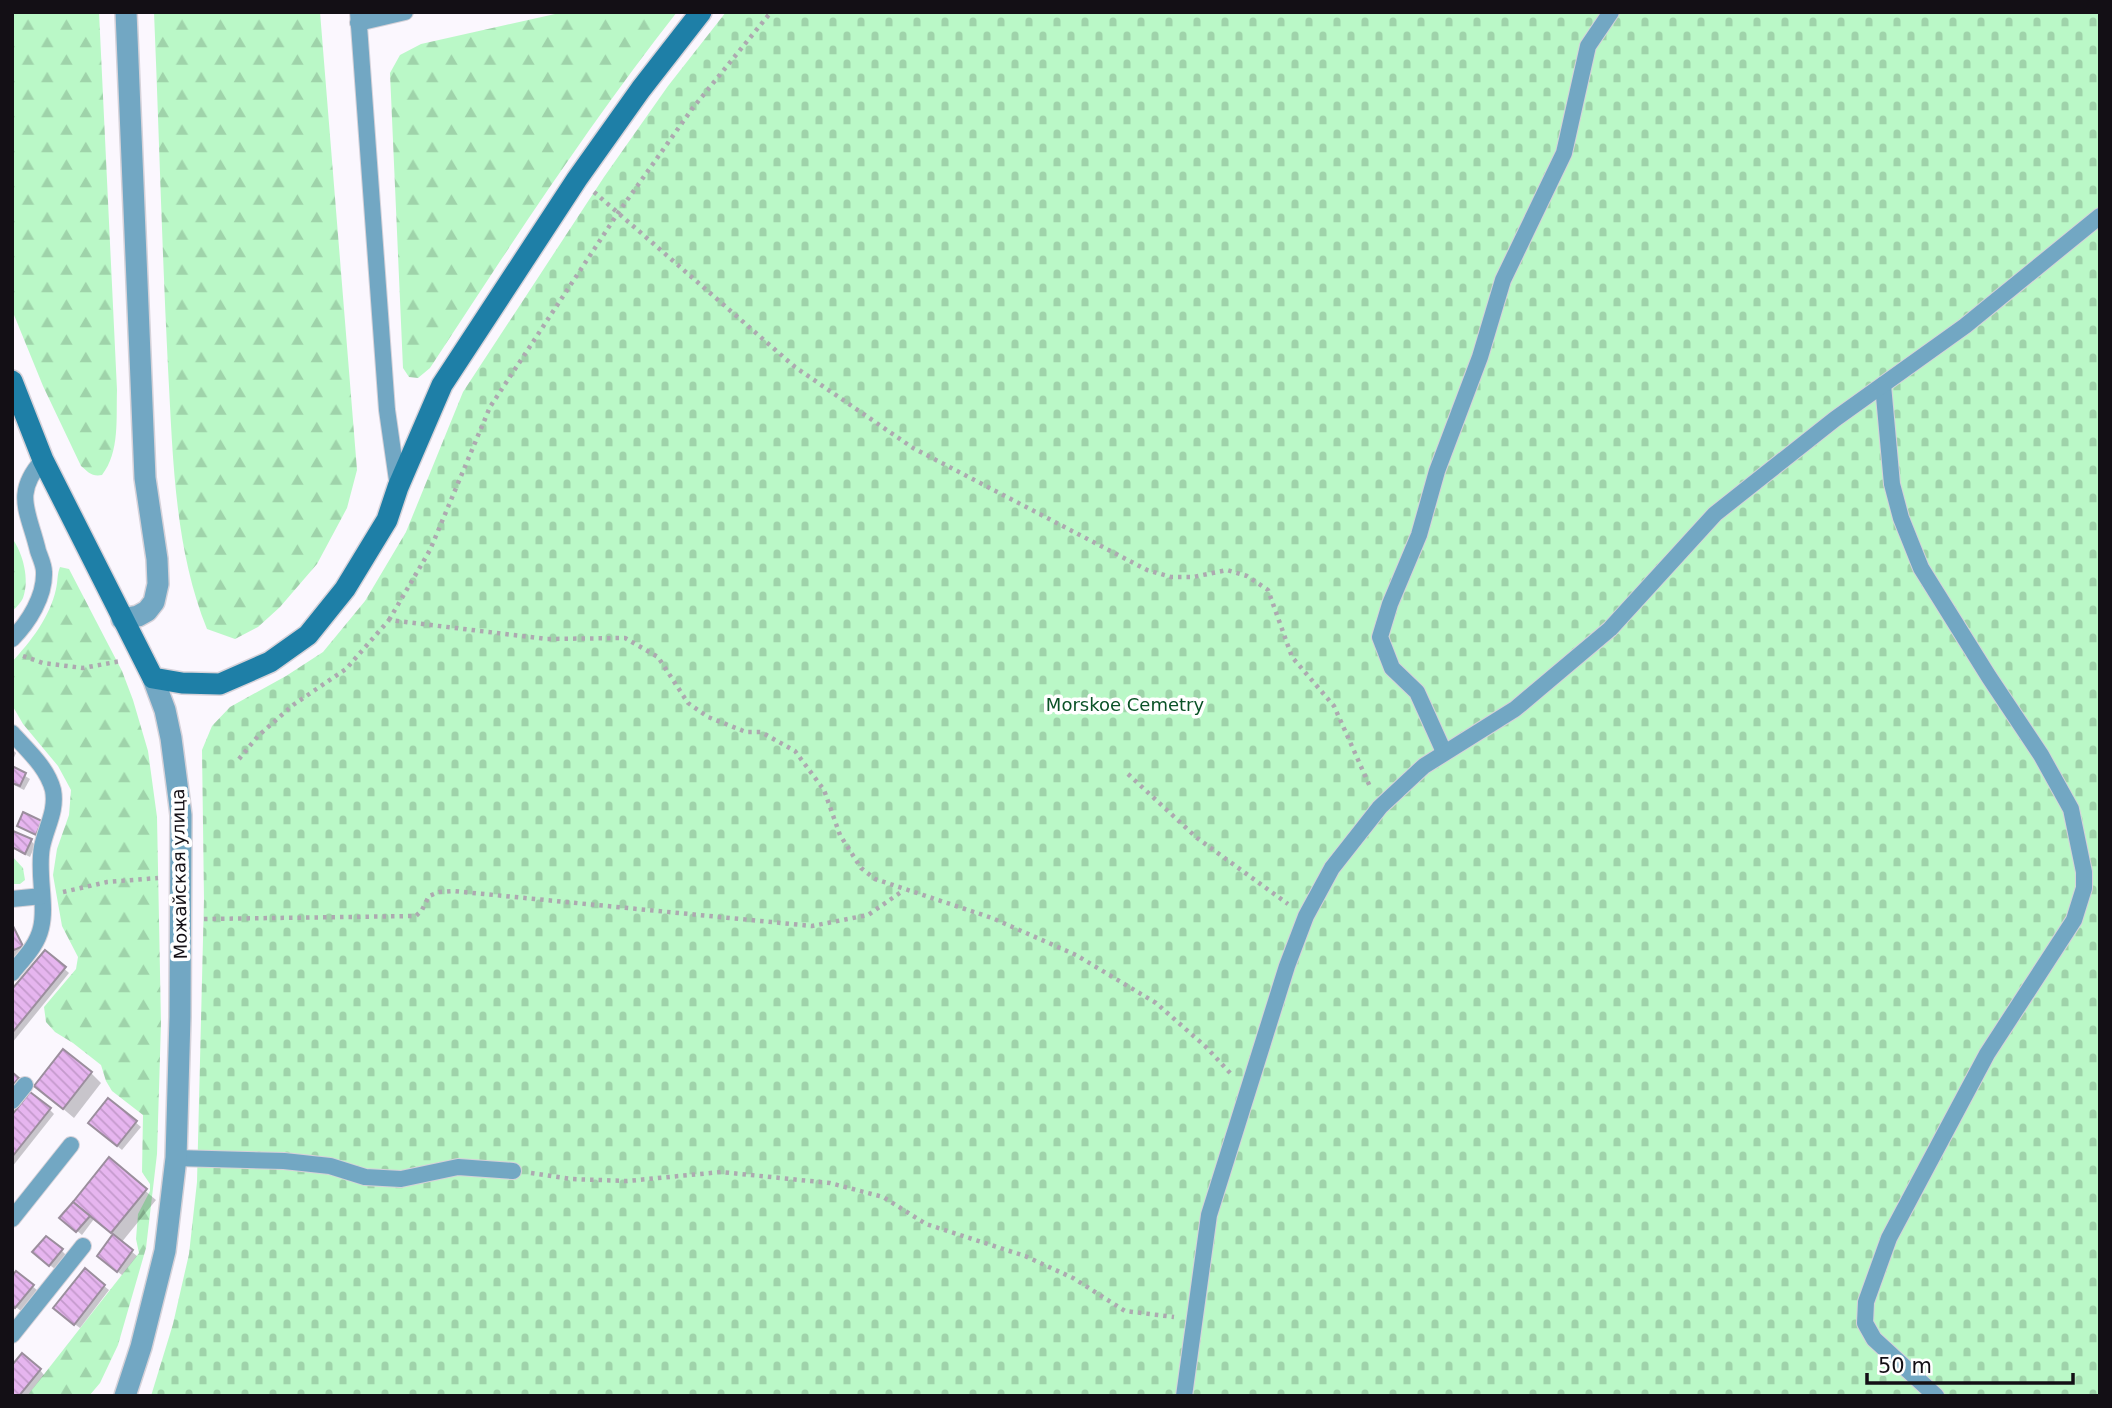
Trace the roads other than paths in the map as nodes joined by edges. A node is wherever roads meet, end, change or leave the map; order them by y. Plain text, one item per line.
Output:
1 (127, 12) edge
2 (405, 12) edge
3 (701, 12) edge
4 (1611, 12) edge
5 (358, 18) edge
6 (2100, 216) edge
7 (12, 381) edge
8 (1883, 385) junction
9 (43, 460) junction
10 (398, 487) junction
11 (122, 619) junction
12 (14, 646) edge
13 (153, 678) junction
14 (12, 733) edge
15 (1444, 752) junction
16 (42, 896) junction
17 (12, 899) edge
18 (12, 973) edge
19 (25, 1085) dead end
20 (12, 1101) edge
21 (71, 1145) dead end
22 (176, 1158) junction
23 (513, 1171) road end
24 (12, 1219) edge
25 (83, 1245) dead end
26 (12, 1335) edge
27 (125, 1396) edge
28 (1184, 1396) edge
29 (1936, 1396) edge

1 - 11 street
2 - 5 lane
3 - 10 main road
4 - 15 lane
5 - 10 lane
6 - 8 lane
7 - 9 main road, Можайская улица
8 - 15 lane
8 - 29 lane
9 - 11 main road, Можайская улица
9 - 12 lane
10 - 13 main road
11 - 13 main road, Можайская улица
13 - 22 street, Можайская улица
14 - 16 lane
15 - 28 lane
16 - 17 lane
16 - 18 lane
19 - 20 lane
21 - 24 lane
22 - 23 lane
22 - 27 street, Можайская улица
25 - 26 lane

